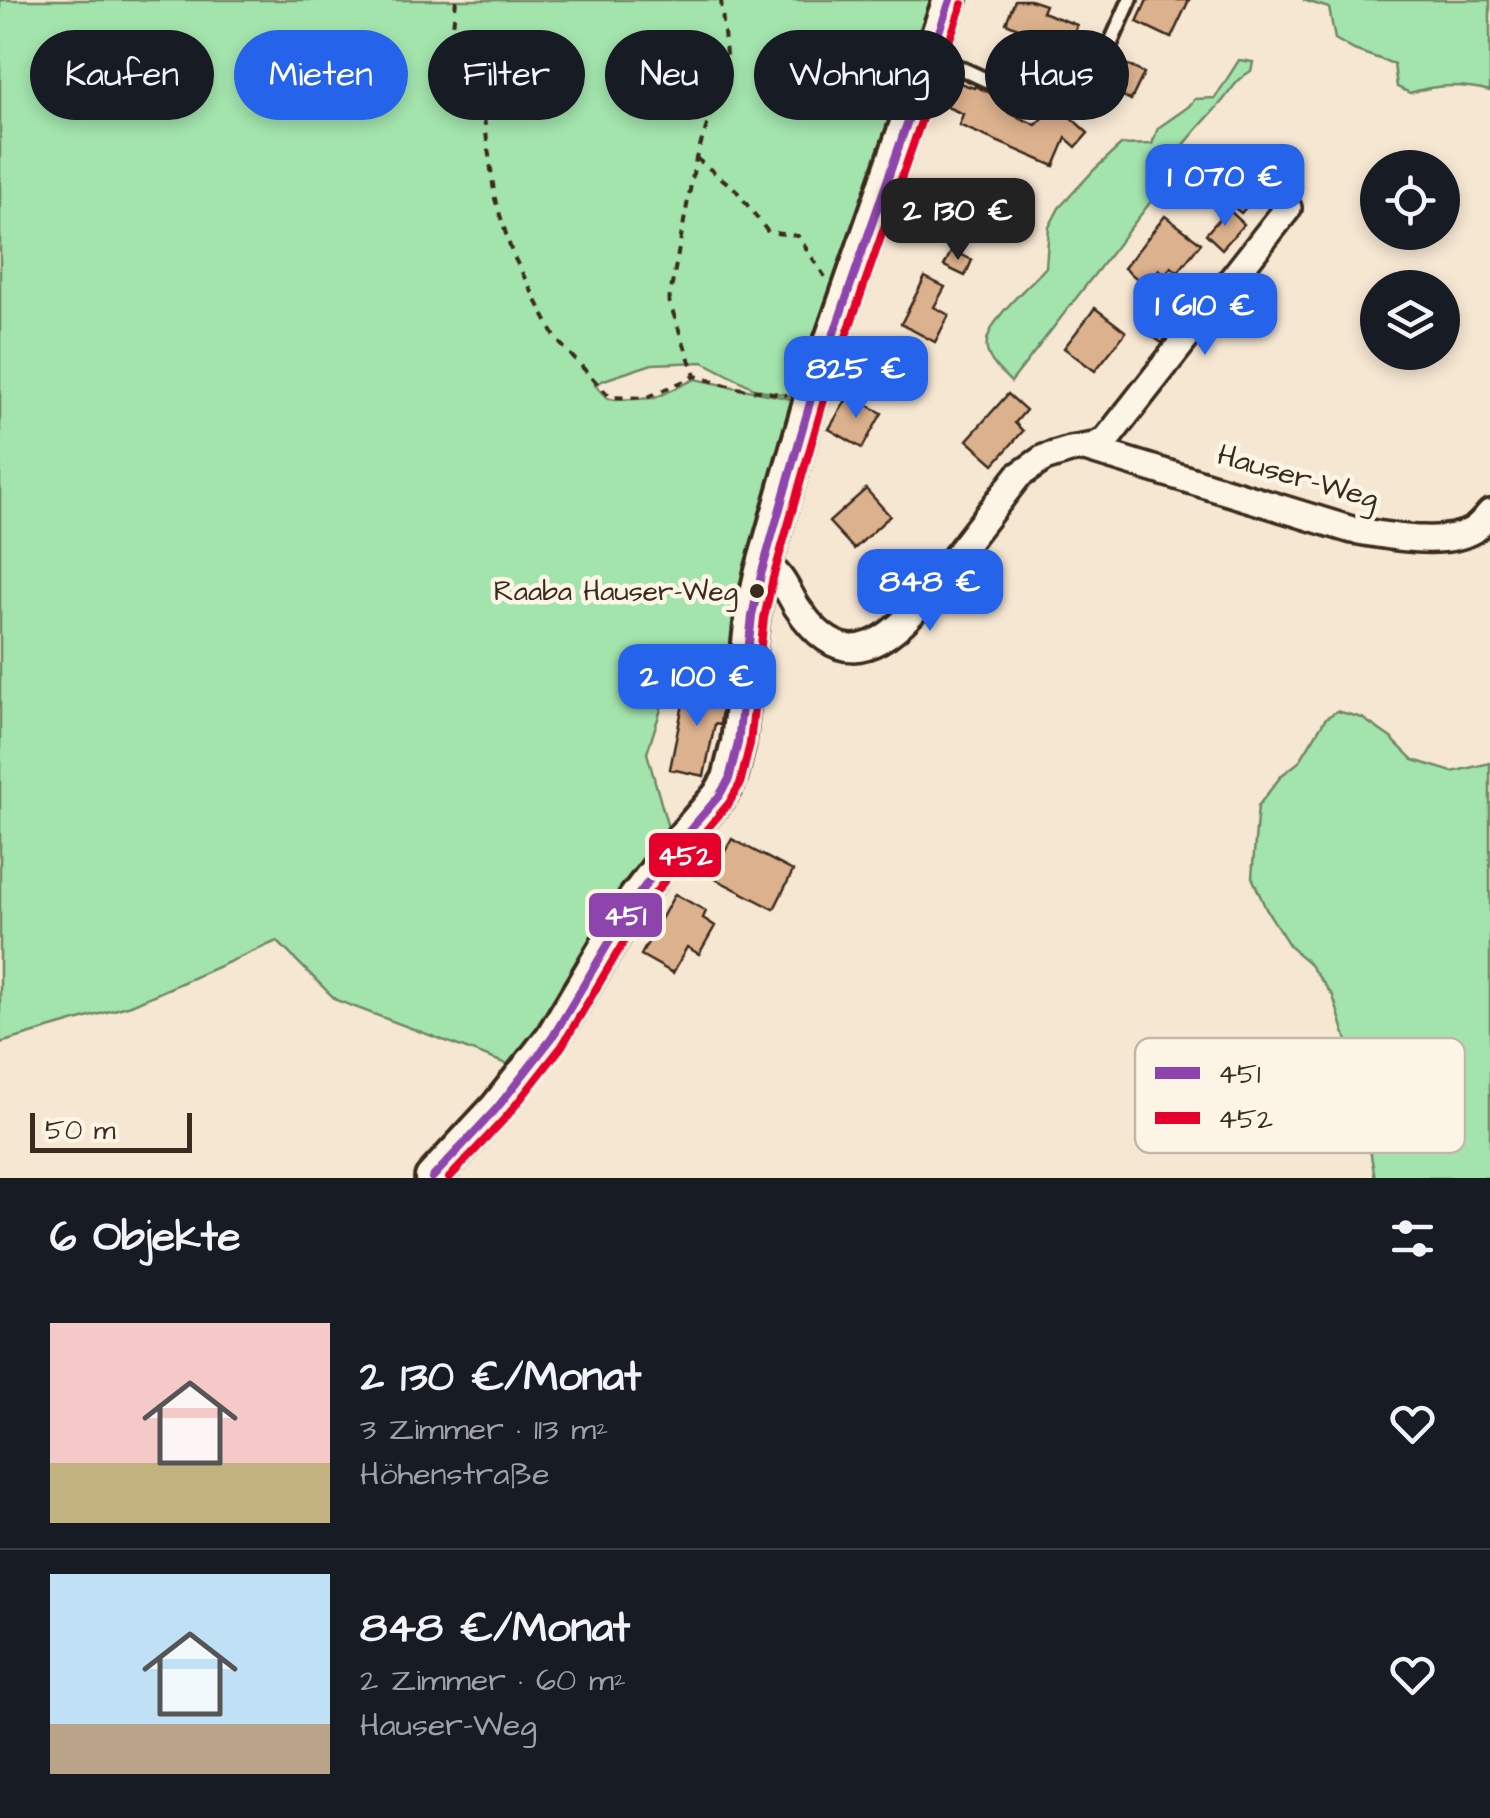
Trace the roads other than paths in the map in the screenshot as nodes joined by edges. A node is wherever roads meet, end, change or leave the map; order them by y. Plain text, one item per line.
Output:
1 (950, 0) edge
2 (1130, 0) edge
3 (939, 30) edge
4 (1117, 30) edge
5 (908, 120) edge
6 (1288, 208) dead end
7 (1085, 448) junction
8 (1490, 513) edge
9 (764, 564) junction
10 (432, 1178) edge

1 - 3 street
2 - 4 lane
5 - 9 street
6 - 7 street
7 - 8 street, Hauser-Weg
7 - 9 street
9 - 10 street

